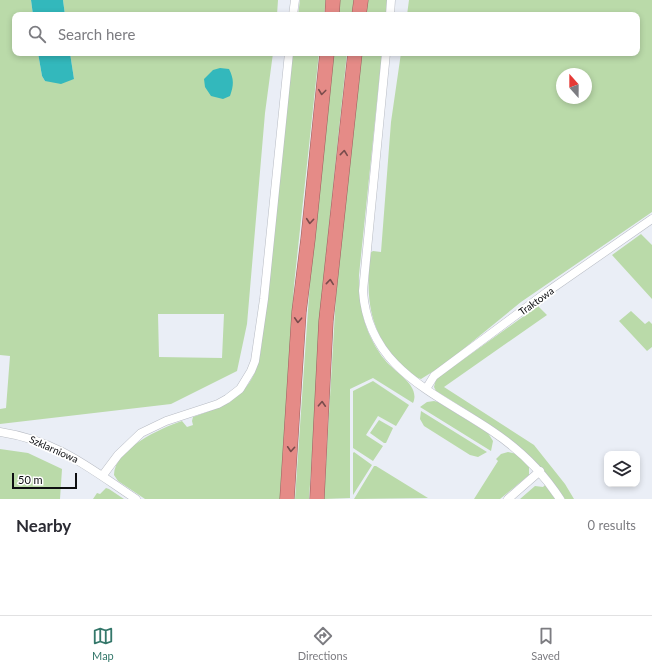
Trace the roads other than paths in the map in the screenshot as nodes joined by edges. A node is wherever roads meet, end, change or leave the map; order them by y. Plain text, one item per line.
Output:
1 (295, 0) edge
2 (333, 0) edge
3 (361, 0) edge
4 (391, 0) edge
5 (293, 12) edge
6 (332, 12) edge
7 (360, 12) edge
8 (390, 12) edge
9 (289, 56) edge
10 (327, 56) edge
11 (355, 56) edge
12 (386, 56) edge
13 (652, 219) edge
14 (426, 389) junction
15 (0, 432) edge
16 (540, 471) junction
17 (104, 475) junction
18 (136, 499) edge
19 (287, 499) edge
20 (317, 499) edge
21 (508, 499) edge
22 (560, 499) edge

1 - 5 street
2 - 6 highway
3 - 7 highway
4 - 8 street
9 - 17 street
10 -> 19 highway
20 -> 11 highway
12 - 14 street
13 - 14 street, Traktowa
14 - 16 street
15 - 17 street, Szklarniowa
16 - 21 street
16 - 22 street
17 - 18 street, Szklarniowa

